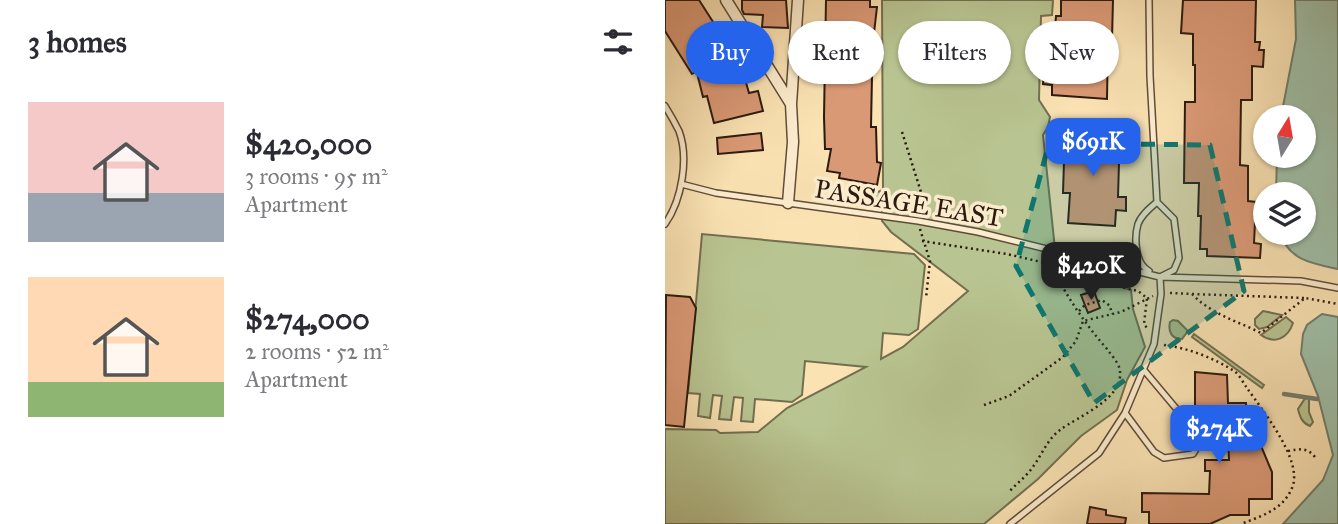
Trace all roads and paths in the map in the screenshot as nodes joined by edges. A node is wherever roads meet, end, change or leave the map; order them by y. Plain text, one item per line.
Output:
1 (726, 0) edge
2 (797, 0) edge
3 (1149, 0) edge
4 (792, 104) junction
5 (665, 106) edge
6 (681, 184) junction
7 (1157, 202) junction
8 (788, 203) junction
9 (665, 224) edge
10 (922, 241) dead end
11 (1050, 264) junction
12 (1160, 277) junction
13 (1338, 288) edge
14 (1192, 294) dead end
15 (1305, 298) dead end
16 (1079, 311) junction
17 (1111, 314) dead end
18 (1155, 332) junction
19 (1154, 344) junction
20 (1143, 369) junction
21 (1125, 413) junction
22 (1288, 451) junction
23 (1315, 457) dead end
24 (1009, 492) dead end
25 (1010, 524) edge
26 (1241, 524) edge

1 - 4 street
2 - 4 street
3 - 7 lane
4 - 8 street
5 - 6 lane
6 - 8 lane, PASSAGE EAST
6 - 9 lane
7 - 12 lane
7 - 12 lane
8 - 12 lane, PASSAGE EAST
10 - 11 path
11 - 16 path
11 - 18 path
12 - 13 lane, PASSAGE EAST
12 - 18 lane
14 - 15 path
16 - 17 path
16 - 24 path
18 - 19 lane
19 - 20 lane
19 - 22 path
20 - 21 lane
20 - 21 lane
21 - 25 lane
22 - 23 path
22 - 26 path

